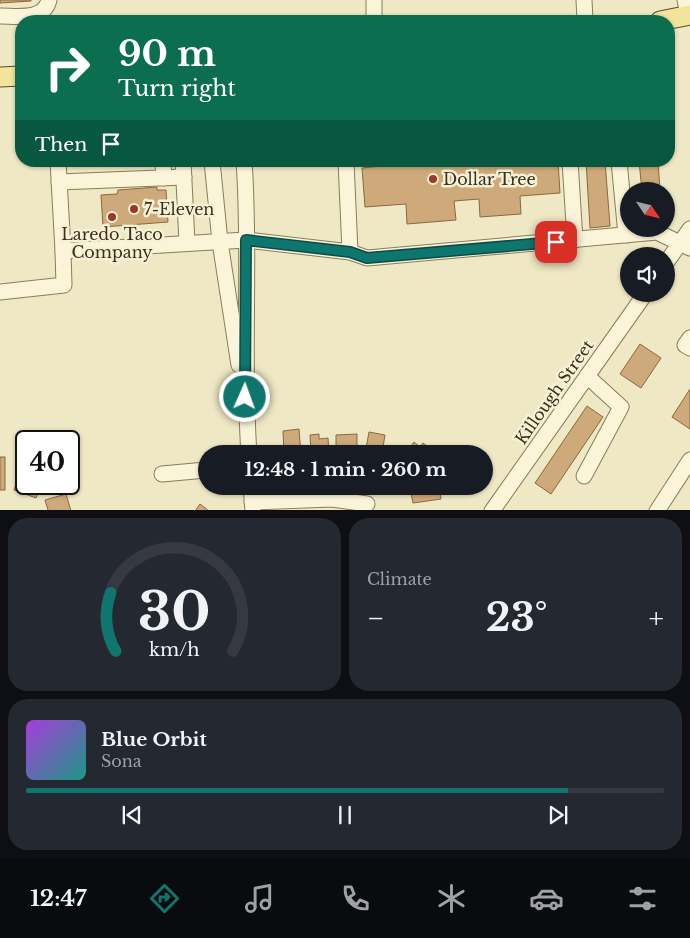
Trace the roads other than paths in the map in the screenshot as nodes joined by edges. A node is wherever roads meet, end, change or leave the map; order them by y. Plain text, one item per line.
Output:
1 (49, 0) edge
2 (374, 0) edge
3 (584, 0) edge
4 (688, 10) edge
5 (37, 15) edge
6 (374, 15) edge
7 (585, 15) edge
8 (675, 15) edge
9 (1, 16) edge
10 (15, 17) edge
11 (15, 76) edge
12 (0, 77) edge
13 (58, 167) edge
14 (141, 167) edge
15 (183, 167) edge
16 (213, 167) edge
17 (244, 167) edge
18 (346, 167) edge
19 (570, 167) edge
20 (620, 167) edge
21 (134, 175) junction
22 (184, 177) junction
23 (59, 182) junction
24 (621, 182) edge
25 (690, 229) edge
26 (620, 236) edge
27 (670, 238) edge
28 (246, 240) junction
29 (575, 240) junction
30 (220, 242) junction
31 (187, 243) junction
32 (686, 245) edge
33 (63, 252) junction
34 (350, 252) junction
35 (675, 255) edge
36 (0, 292) edge
37 (639, 302) edge
38 (690, 338) edge
39 (690, 348) edge
40 (587, 376) junction
41 (245, 397) junction
42 (248, 445) edge
43 (690, 460) edge
44 (198, 471) edge
45 (162, 474) dead end
46 (584, 476) dead end
47 (367, 504) dead end
48 (252, 506) edge
49 (492, 510) edge
50 (657, 510) edge

1 - 5 street
2 - 6 street
3 - 7 street
4 - 8 main road
9 - 10 street
11 - 12 main road
13 - 23 street
14 - 21 street
15 - 22 street
16 - 30 street
17 - 28 street
18 - 34 street
19 - 29 street
20 - 24 street
21 - 22 street
21 - 23 street
22 - 31 street
23 - 33 street
25 - 32 street
26 - 29 street
27 - 32 street
28 - 30 street
28 - 34 street
28 - 41 street
29 - 34 street
30 - 31 street
30 - 41 street
31 - 33 street
32 - 35 street
33 - 36 street
37 - 40 street, Killough Street
38 - 39 street
40 - 46 street
40 - 49 street, Killough Street
41 - 42 street
43 - 50 street
44 - 45 street
47 - 48 street

